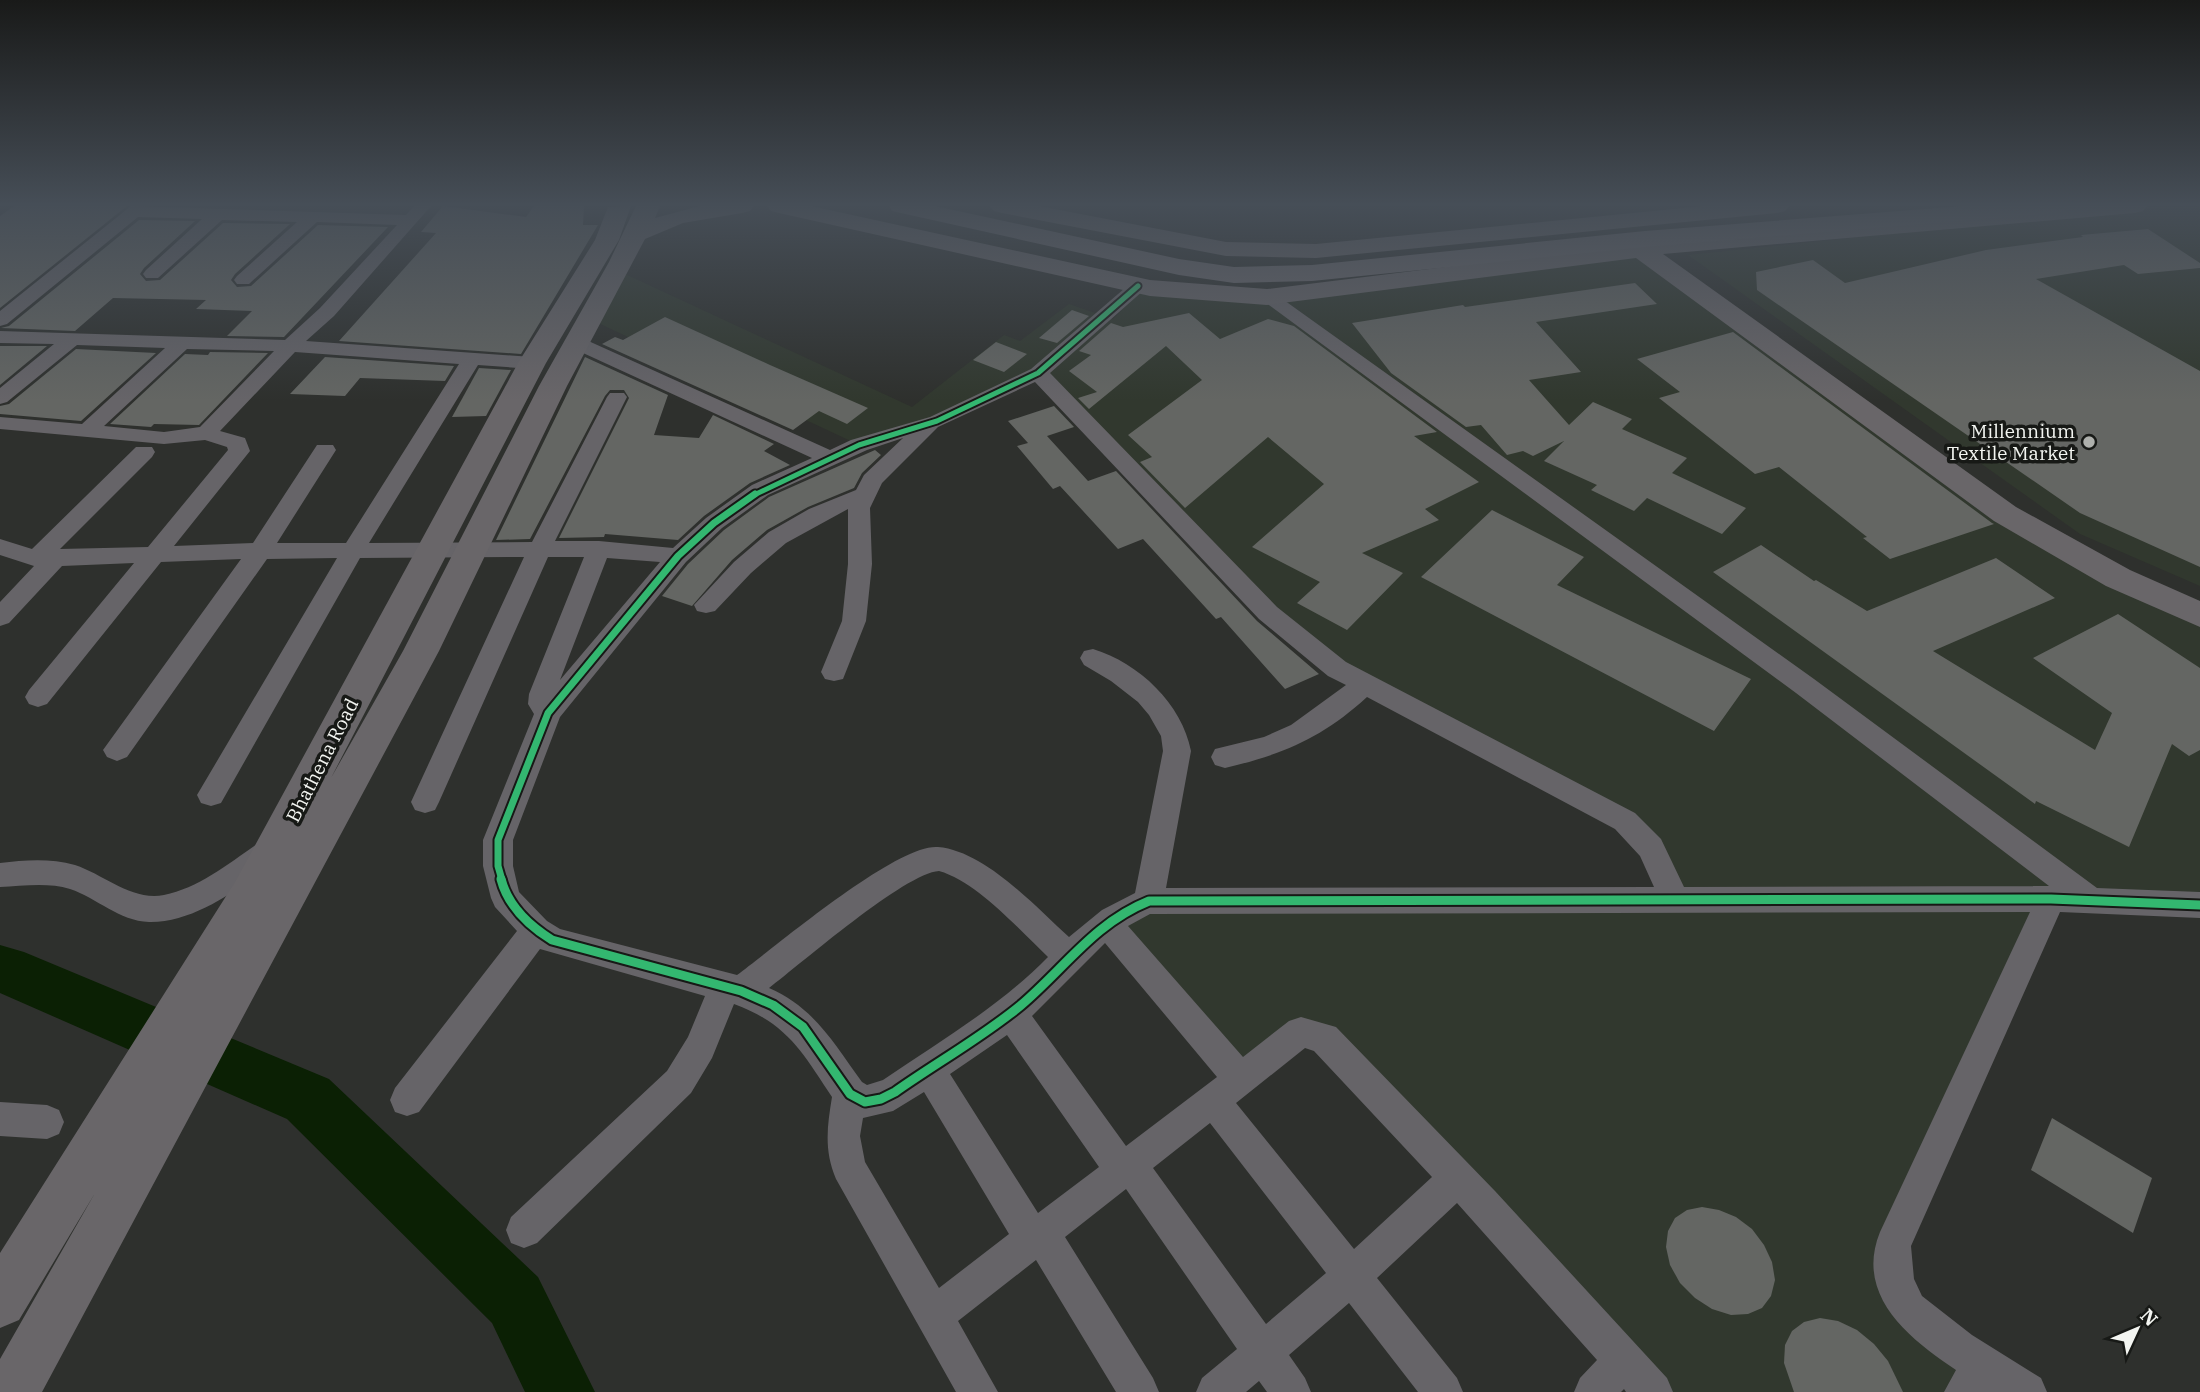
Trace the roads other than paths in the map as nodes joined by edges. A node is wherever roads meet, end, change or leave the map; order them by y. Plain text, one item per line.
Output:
1 (61, 271) edge
2 (155, 271) edge
3 (253, 271) edge
4 (364, 271) edge
5 (589, 271) edge
6 (603, 271) edge
7 (1071, 271) edge
8 (1206, 271) edge
9 (1332, 271) edge
10 (1479, 271) edge
11 (1681, 271) edge
12 (1684, 271) edge
13 (152, 274) dead end
14 (243, 280) dead end
15 (1138, 286) junction
16 (1267, 298) junction
17 (0, 320) edge
18 (0, 337) edge
19 (74, 339) junction
20 (183, 342) junction
21 (577, 344) junction
22 (290, 346) junction
23 (472, 358) junction
24 (532, 363) junction
25 (1038, 373) junction
26 (617, 397) dead end
27 (0, 398) edge
28 (937, 421) junction
29 (0, 423) edge
30 (23, 425) junction
31 (88, 430) junction
32 (206, 433) junction
33 (0, 444) edge
34 (325, 450) dead end
35 (144, 452) dead end
36 (829, 458) junction
37 (866, 494) junction
38 (599, 549) junction
39 (2, 551) edge
40 (260, 551) junction
41 (430, 551) junction
42 (539, 551) junction
43 (352, 552) junction
44 (469, 552) junction
45 (155, 554) junction
46 (678, 556) junction
47 (47, 558) junction
48 (2200, 592) edge
49 (706, 605) dead end
50 (2200, 615) edge
51 (0, 617) edge
52 (1093, 658) dead end
53 (834, 672) dead end
54 (1364, 684) junction
55 (38, 696) dead end
56 (548, 713) junction
57 (117, 750) dead end
58 (1225, 757) dead end
59 (211, 796) dead end
60 (425, 802) dead end
61 (276, 847) junction
62 (0, 875) edge
63 (266, 899) junction
64 (1675, 899) junction
65 (2051, 899) junction
66 (2090, 900) junction
67 (1149, 901) junction
68 (2200, 905) edge
69 (1108, 925) junction
70 (536, 930) junction
71 (1069, 956) junction
72 (733, 989) junction
73 (1010, 1012) junction
74 (928, 1068) junction
75 (1227, 1089) junction
76 (850, 1094) junction
77 (407, 1100) dead end
78 (0, 1119) edge
79 (47, 1122) dead end
80 (1126, 1167) junction
81 (1457, 1179) junction
82 (524, 1230) dead end
83 (1037, 1236) junction
84 (1352, 1276) junction
85 (0, 1301) edge
86 (935, 1315) junction
87 (1262, 1353) junction
88 (1624, 1360) junction
89 (1974, 1378) edge
90 (12, 1392) edge
91 (978, 1392) edge
92 (1139, 1392) edge
93 (1216, 1392) edge
94 (1291, 1392) edge
95 (1443, 1392) edge
96 (1594, 1392) edge
97 (1653, 1392) edge
98 (2027, 1392) edge

1 - 17 street
2 - 13 street
3 - 14 street
4 - 22 street
5 - 24 street, Bhathena Road
6 - 21 street
7 - 15 street
8 - 9 highway
10 - 16 street
11 - 50 street
12 - 48 street
15 - 16 street
15 - 25 street
16 - 66 street
18 - 19 street
19 - 20 street
19 - 27 street
20 - 22 street
20 - 31 street
21 - 36 street
21 - 44 street
22 - 23 street
22 - 32 street
23 - 24 street
23 - 43 street
24 - 41 street, Bhathena Road
25 - 28 street
25 - 54 street
26 - 42 street
28 - 36 street
28 - 37 street
29 - 30 street
30 - 31 street
30 - 33 street
31 - 32 street
32 - 45 street
34 - 40 street
35 - 47 street
36 - 46 street
37 - 49 street
37 - 53 street
38 - 42 street
38 - 46 street
38 - 56 street
39 - 47 street
40 - 43 street
40 - 45 street
40 - 57 street
41 - 43 street
41 - 44 street
41 - 61 street, Bhathena Road
42 - 44 street
42 - 60 street
43 - 59 street
44 - 63 street
45 - 47 street
45 - 55 street
46 - 56 street
47 - 51 street
52 - 67 street
54 - 58 street
54 - 64 street
56 - 70 street
61 - 62 street
61 - 63 street, Bhathena Road
63 - 85 street, Bhathena Road
63 - 90 street
64 - 65 street
64 - 67 street
65 - 66 street
65 - 89 street
66 - 68 street
67 - 69 street
69 - 71 street
69 - 75 street
70 - 72 street
70 - 77 street
71 - 72 street
71 - 73 street
72 - 76 street
72 - 82 street
73 - 74 street
73 - 80 street
74 - 76 street
74 - 83 street
75 - 80 street
75 - 81 street
75 - 84 street
76 - 86 street
78 - 79 street
80 - 83 street
80 - 87 street
81 - 84 street
81 - 88 street
83 - 86 street
83 - 92 street
84 - 87 street
84 - 95 street
86 - 91 street
87 - 93 street
87 - 94 street
88 - 96 street
88 - 97 street
89 - 98 street

